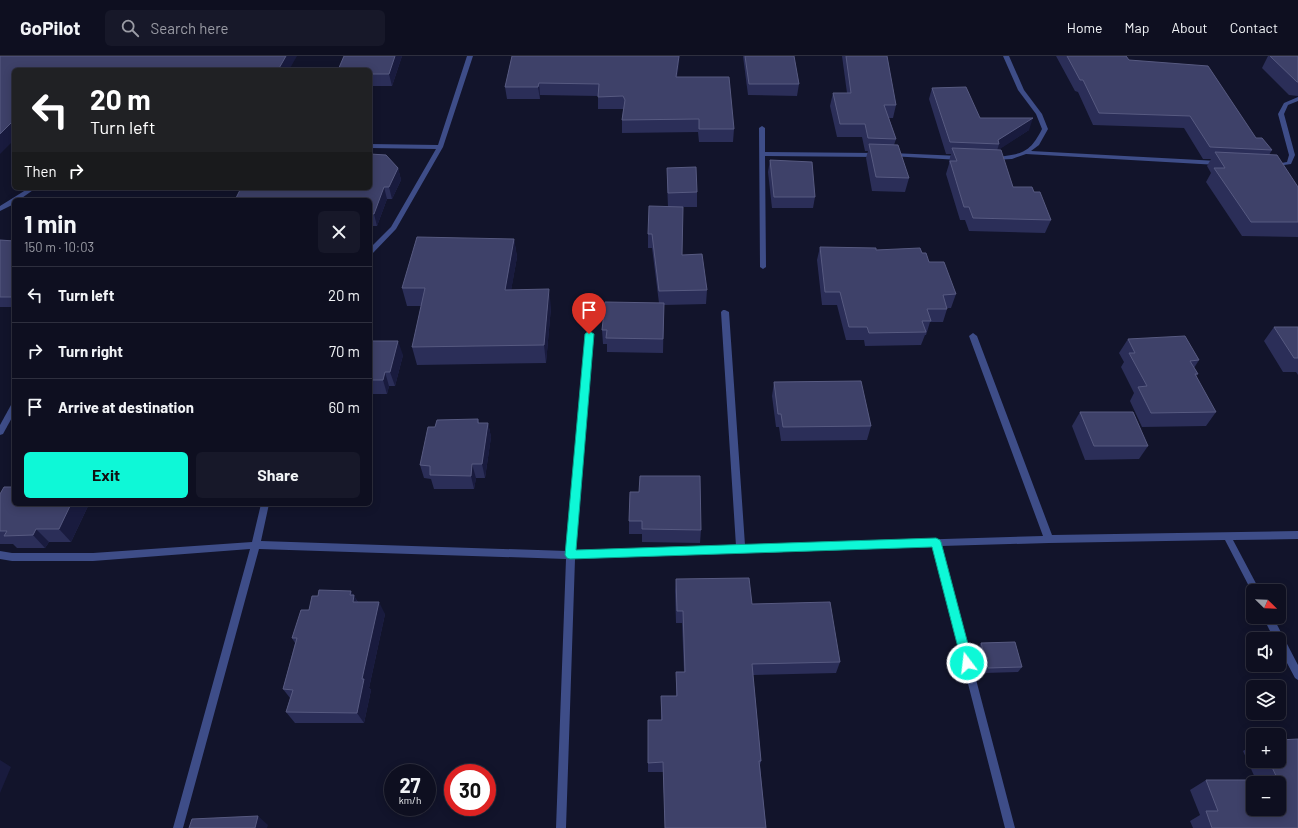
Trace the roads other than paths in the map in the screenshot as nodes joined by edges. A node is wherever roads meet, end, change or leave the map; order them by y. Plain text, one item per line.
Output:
1 (470, 56) edge
2 (1006, 56) edge
3 (1298, 99) edge
4 (762, 128) dead end
5 (372, 146) edge
6 (440, 147) junction
7 (1028, 153) junction
8 (763, 154) junction
9 (969, 158) edge
10 (985, 158) edge
11 (1224, 163) edge
12 (1263, 166) edge
13 (30, 190) edge
14 (17, 198) edge
15 (12, 201) edge
16 (0, 209) edge
17 (372, 250) edge
18 (763, 267) dead end
19 (725, 312) dead end
20 (589, 334) dead end
21 (973, 336) dead end
22 (12, 410) edge
23 (0, 432) edge
24 (265, 506) edge
25 (1298, 535) edge
26 (1227, 536) junction
27 (1049, 539) junction
28 (936, 542) junction
29 (256, 545) junction
30 (741, 549) junction
31 (0, 555) edge
32 (570, 555) junction
33 (1251, 584) edge
34 (1272, 624) edge
35 (1298, 675) edge
36 (178, 828) edge
37 (561, 828) edge
38 (1010, 828) edge

1 - 6 street
2 - 7 street
3 - 12 street
4 - 8 street
5 - 6 street
6 - 17 street
7 - 10 street
7 - 11 street
8 - 9 street
8 - 18 street
13 - 14 street
15 - 16 street
19 - 30 street
20 - 32 street
21 - 27 street
22 - 23 street
24 - 29 street
25 - 26 street
26 - 27 street
26 - 33 street
27 - 28 street
28 - 30 street
28 - 38 street
29 - 31 street
29 - 32 street
29 - 36 street
30 - 32 street
32 - 37 street
34 - 35 street

